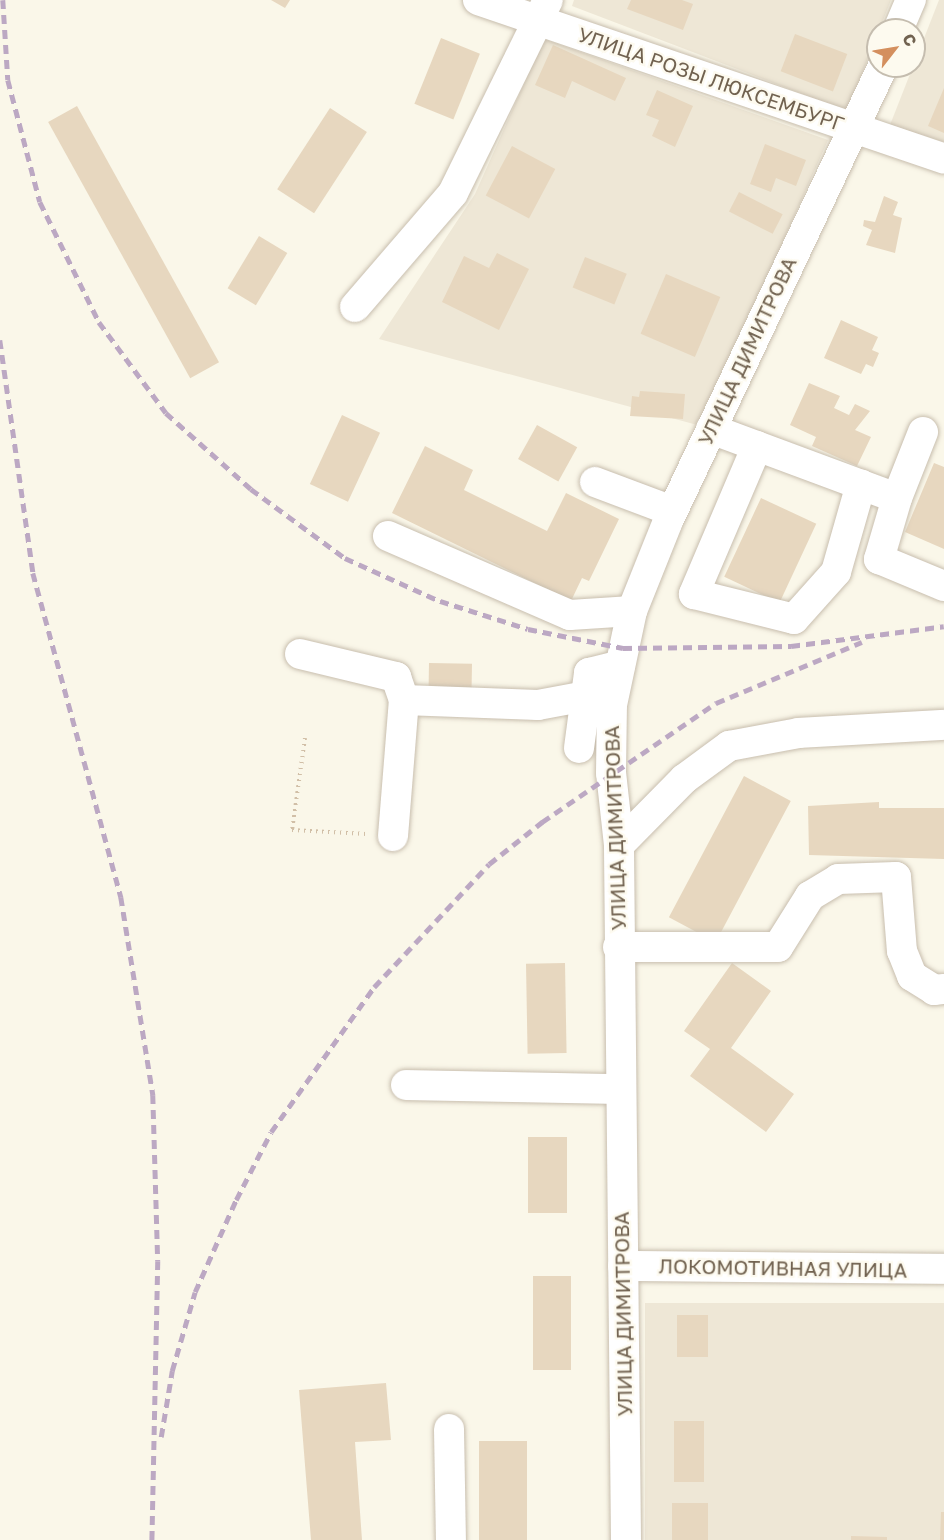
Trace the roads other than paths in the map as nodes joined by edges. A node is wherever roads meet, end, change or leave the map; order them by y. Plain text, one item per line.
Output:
1 (478, 0) edge
2 (911, 0) edge
3 (545, 9) edge
4 (903, 18) edge
5 (878, 78) edge
6 (857, 130) junction
7 (944, 159) edge
8 (355, 308) dead end
9 (711, 429) junction
10 (923, 432) dead end
11 (757, 446) junction
12 (595, 482) dead end
13 (861, 484) junction
14 (897, 498) junction
15 (672, 511) junction
16 (388, 536) dead end
17 (944, 586) edge
18 (632, 611) junction
19 (300, 654) dead end
20 (620, 665) junction
21 (586, 696) junction
22 (404, 700) junction
23 (944, 725) edge
24 (579, 748) dead end
25 (393, 836) road end
26 (619, 845) junction
27 (618, 947) junction
28 (944, 989) edge
29 (406, 1085) dead end
30 (619, 1089) junction
31 (623, 1266) junction
32 (944, 1269) edge
33 (449, 1429) dead end
34 (451, 1540) edge
35 (626, 1540) edge

1 - 3 street, УЛИЦА РОЗЫ ЛЮКСЕМБУРГ
2 - 4 street
3 - 6 street, УЛИЦА РОЗЫ ЛЮКСЕМБУРГ
3 - 8 street
5 - 6 street, УЛИЦА ДИМИТРОВА
6 - 7 street, УЛИЦА РОЗЫ ЛЮКСЕМБУРГ
6 - 9 street, УЛИЦА ДИМИТРОВА
9 - 11 street
9 - 15 street, УЛИЦА ДИМИТРОВА
10 - 14 street
11 - 13 street
11 - 13 street
12 - 15 street
13 - 14 street
14 - 17 street
15 - 18 street, УЛИЦА ДИМИТРОВА
16 - 18 street
18 - 20 street, УЛИЦА ДИМИТРОВА
19 - 22 street
20 - 21 street
20 - 26 street, УЛИЦА ДИМИТРОВА
21 - 22 street
21 - 24 street
22 - 25 street
23 - 26 street
26 - 27 street, УЛИЦА ДИМИТРОВА
27 - 28 street
27 - 30 street, УЛИЦА ДИМИТРОВА
29 - 30 street
30 - 31 street, УЛИЦА ДИМИТРОВА
31 - 32 street, ЛОКОМОТИВНАЯ УЛИЦА
31 - 35 street, УЛИЦА ДИМИТРОВА
33 - 34 street

